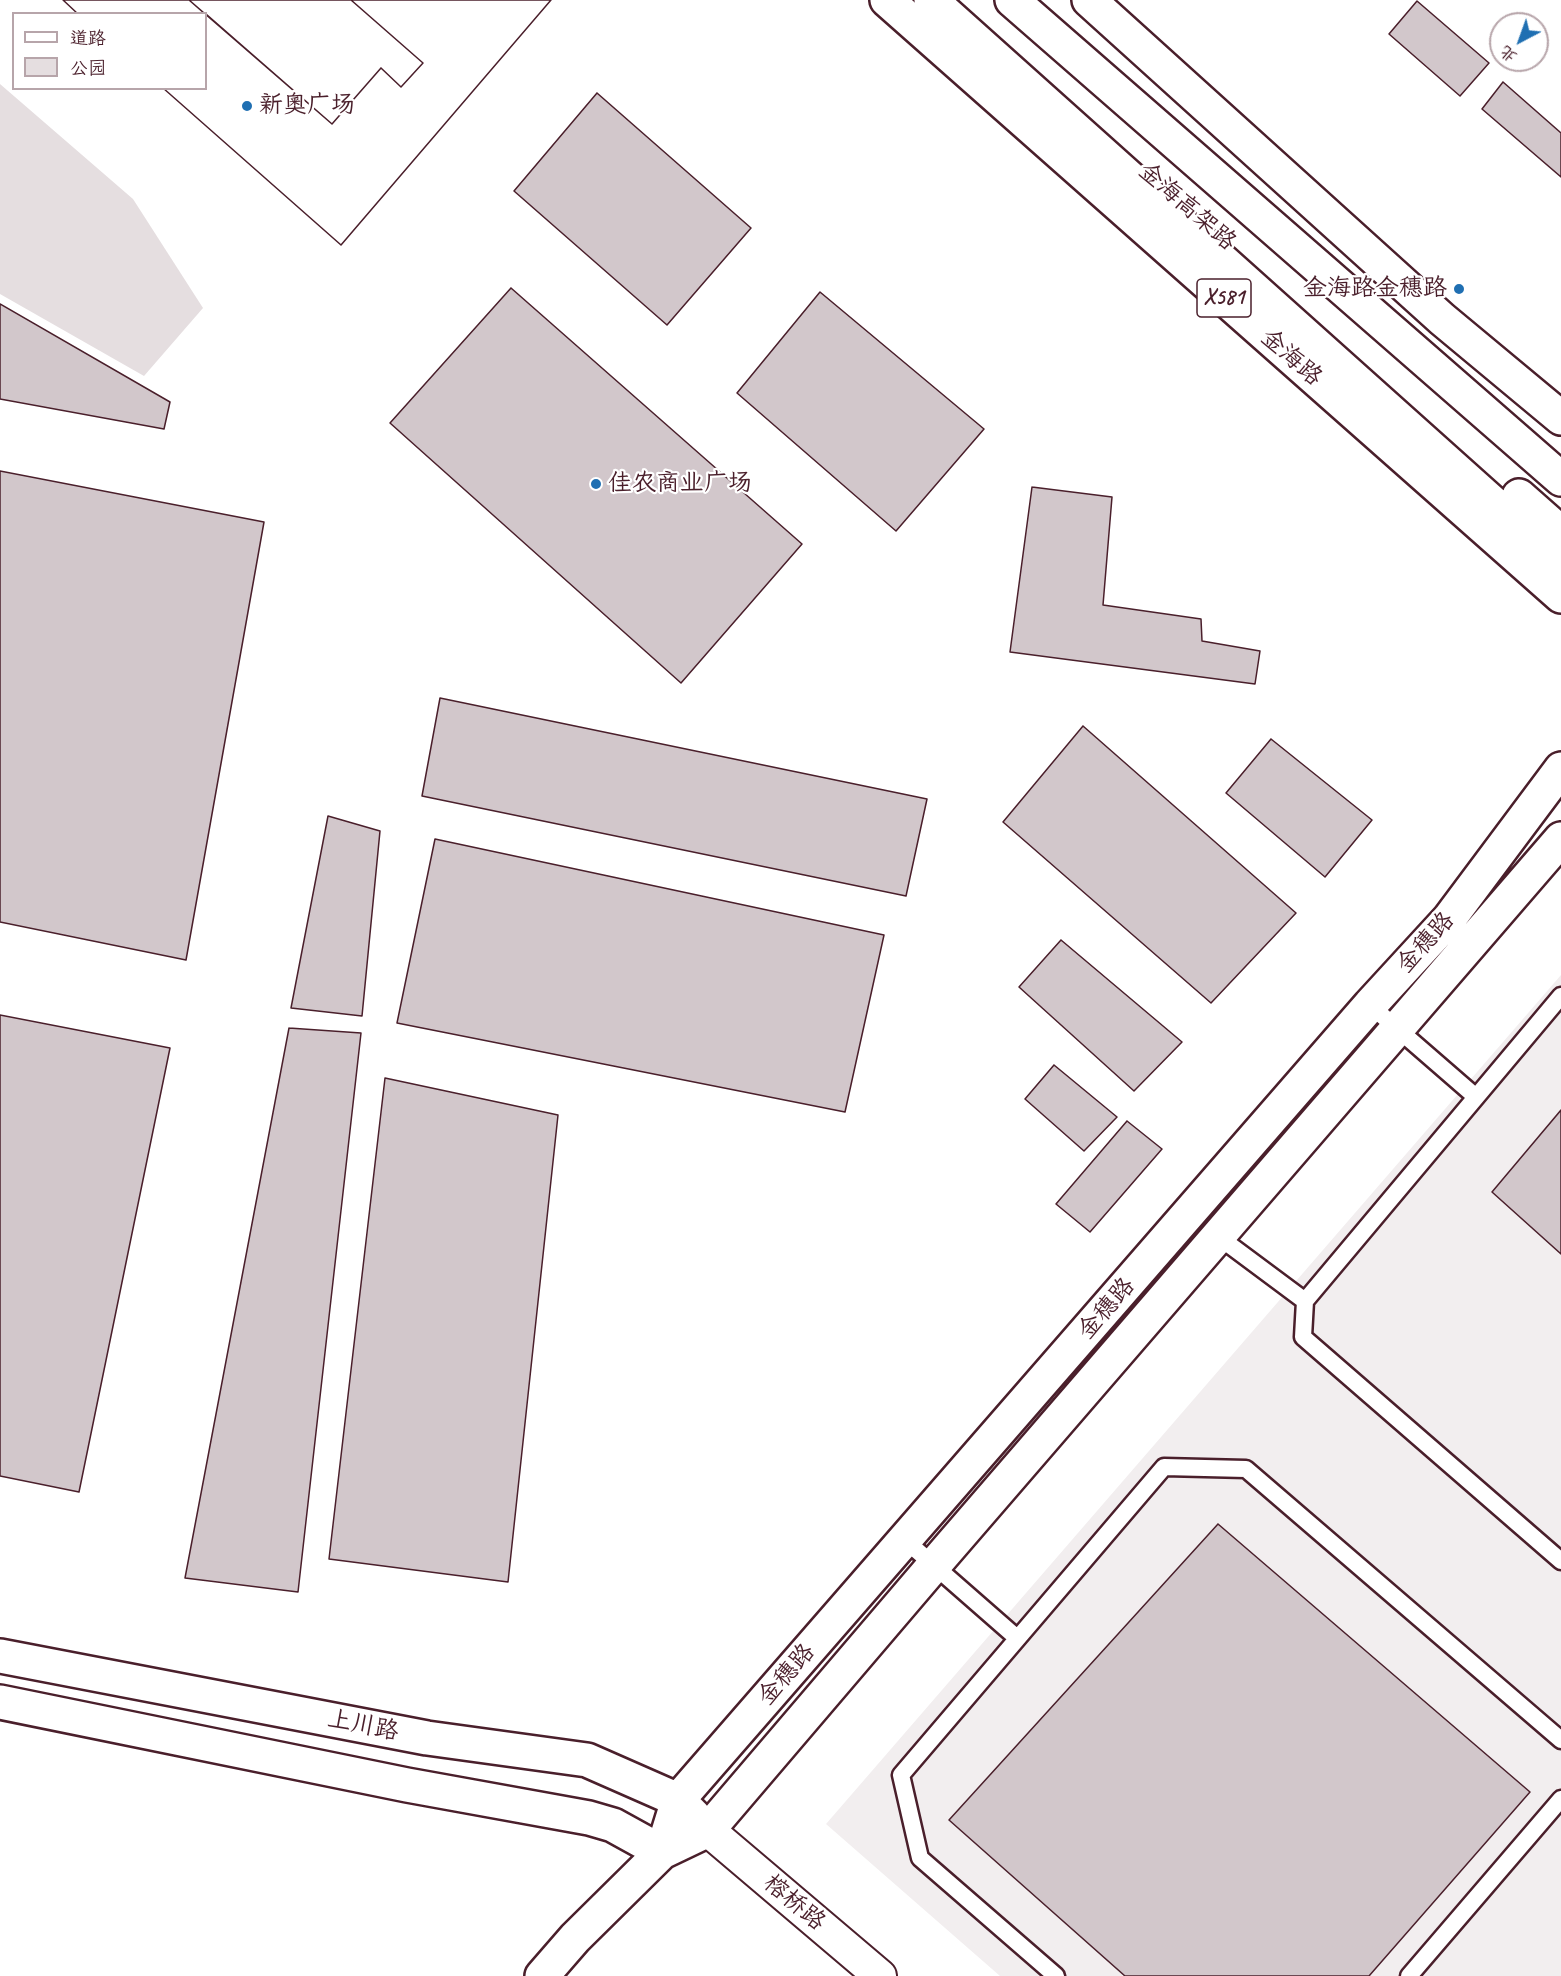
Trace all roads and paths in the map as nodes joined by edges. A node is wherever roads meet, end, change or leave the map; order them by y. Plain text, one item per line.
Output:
1 (887, 0) edge
2 (931, 0) edge
3 (949, 0) edge
4 (1012, 0) edge
5 (1089, 0) edge
6 (1561, 418) edge
7 (1561, 479) edge
8 (1561, 533) edge
9 (1561, 564) edge
10 (1561, 596) edge
11 (1561, 769) edge
12 (1561, 839) edge
13 (1561, 996) edge
14 (1370, 1005) junction
15 (1398, 1030) junction
16 (1476, 1097) junction
17 (1219, 1237) junction
18 (1305, 1301) junction
19 (905, 1540) junction
20 (1561, 1561) edge
21 (935, 1564) junction
22 (1017, 1638) junction
23 (0, 1656) edge
24 (0, 1702) edge
25 (1561, 1740) edge
26 (1561, 1799) edge
27 (678, 1800) junction
28 (708, 1830) junction
29 (662, 1852) junction
30 (542, 1976) edge
31 (880, 1976) edge
32 (1056, 1976) edge
33 (1409, 1976) edge

1 - 10 main road, 金海路 / X581
2 - 9 main road
3 - 8 main road, 金海高架路
4 - 7 main road, 金海高架路
5 - 6 main road
11 - 14 main road, 金穗路
12 - 15 main road, 金穗路
13 - 16 lane
14 - 15 lane
14 - 19 main road, 金穗路
15 - 16 lane
15 - 17 main road, 金穗路
16 - 18 lane
17 - 18 lane
17 - 21 main road, 金穗路
18 - 20 lane
19 - 21 lane
19 - 27 main road, 金穗路
21 - 22 lane
21 - 28 main road, 金穗路
22 - 25 lane
22 - 32 lane
23 - 27 main road, 上川路
24 - 29 main road, 上川路
26 - 33 lane
27 - 28 main road, 上川路
27 - 29 main road, 金穗路
28 - 29 main road, 金穗路
28 - 31 street, 榕桥路
29 - 30 main road, 金穗路

